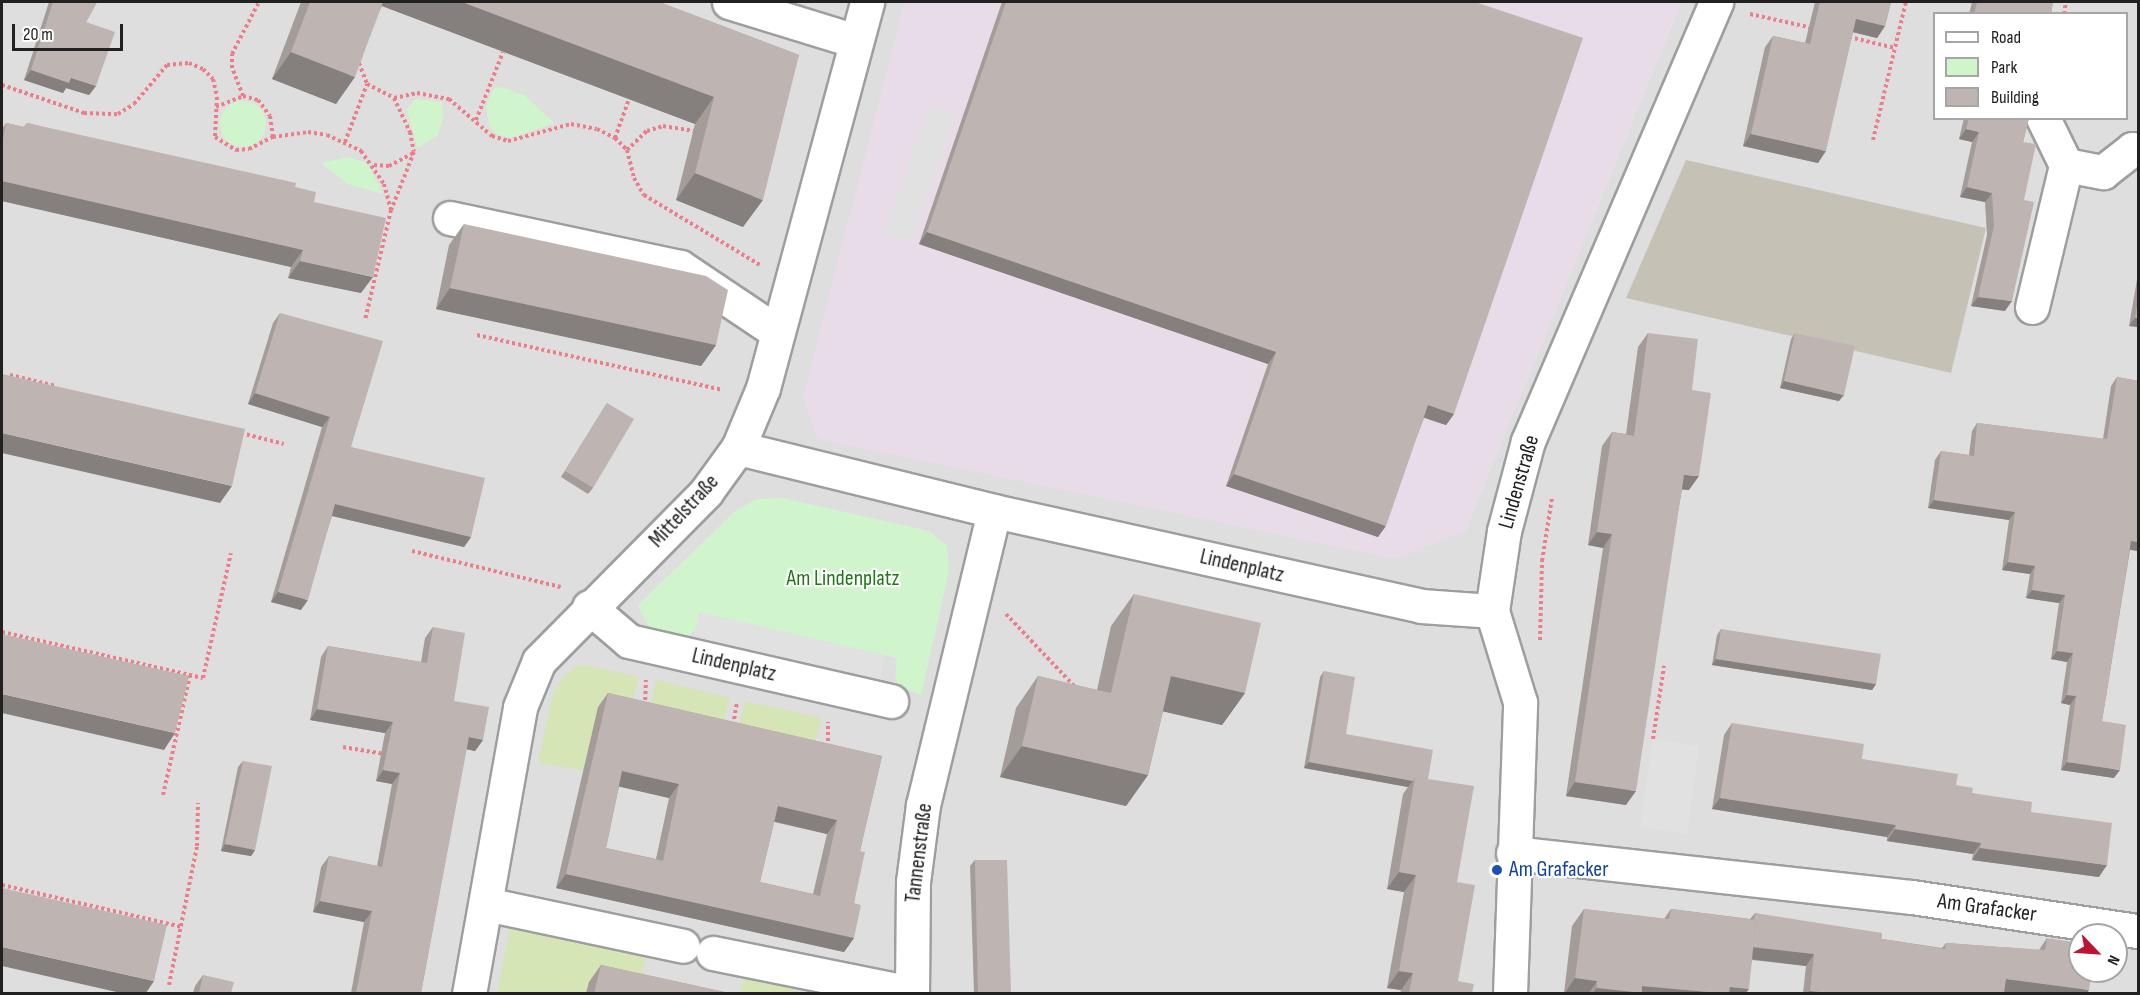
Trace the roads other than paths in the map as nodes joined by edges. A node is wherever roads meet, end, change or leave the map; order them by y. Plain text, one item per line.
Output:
1 (729, 2) edge
2 (867, 2) edge
3 (1715, 3) edge
4 (856, 41) junction
5 (2044, 120) edge
6 (2139, 150) edge
7 (2066, 165) junction
8 (450, 218) dead end
9 (2032, 307) dead end
10 (777, 332) junction
11 (738, 448) junction
12 (994, 511) junction
13 (589, 607) junction
14 (1492, 611) junction
15 (891, 701) dead end
16 (1513, 853) junction
17 (486, 904) junction
18 (2139, 931) edge
19 (469, 993) edge
20 (912, 993) edge
21 (1510, 993) edge

1 - 4 street
2 - 4 street, Mittelstraße
3 - 14 street, Lindenstraße
4 - 10 street, Mittelstraße
5 - 7 street
6 - 7 street
7 - 9 street
8 - 10 street
10 - 11 street, Mittelstraße
11 - 12 street, Lindenplatz
11 - 13 street, Mittelstraße
12 - 14 street, Lindenplatz
12 - 20 street, Tannenstraße
13 - 15 street, Lindenplatz
13 - 17 street, Mittelstraße
14 - 16 street, Lindenstraße
16 - 18 street, Am Grafacker
16 - 21 street, Lindenstraße
17 - 19 street, Mittelstraße
17 - 20 street

